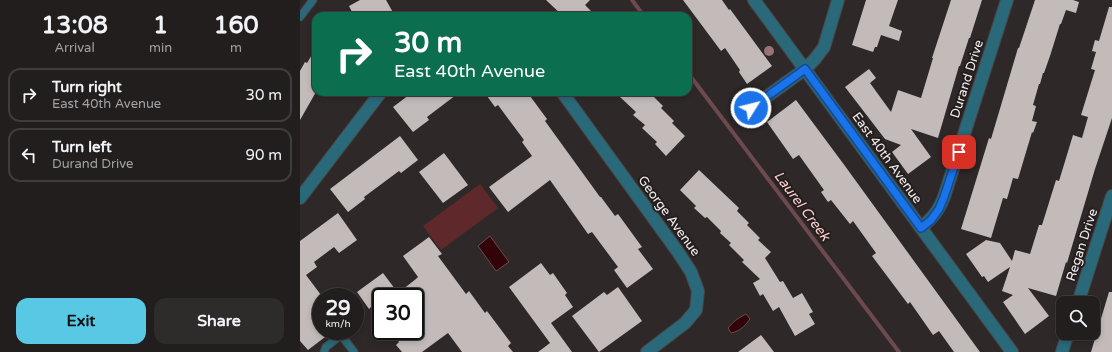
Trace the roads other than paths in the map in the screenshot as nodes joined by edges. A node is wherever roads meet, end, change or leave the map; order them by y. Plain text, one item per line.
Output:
1 (313, 0) edge
2 (754, 0) edge
3 (838, 0) edge
4 (1007, 0) edge
5 (300, 17) edge
6 (805, 69) junction
7 (377, 96) edge
8 (565, 96) edge
9 (751, 108) dead end
10 (1112, 196) edge
11 (300, 198) edge
12 (921, 228) junction
13 (1080, 296) edge
14 (1066, 340) edge
15 (324, 352) edge
16 (354, 352) edge
17 (647, 352) edge
18 (1012, 352) edge
19 (1062, 352) edge

1 - 5 lane
2 - 6 street, East 40th Avenue
3 - 6 street
4 - 12 street, Durand Drive
6 - 9 street
6 - 12 street, East 40th Avenue
7 - 11 street
8 - 17 street, George Avenue
10 - 13 street, Regan Drive
12 - 18 street, East 40th Avenue
14 - 19 street
15 - 16 lane

